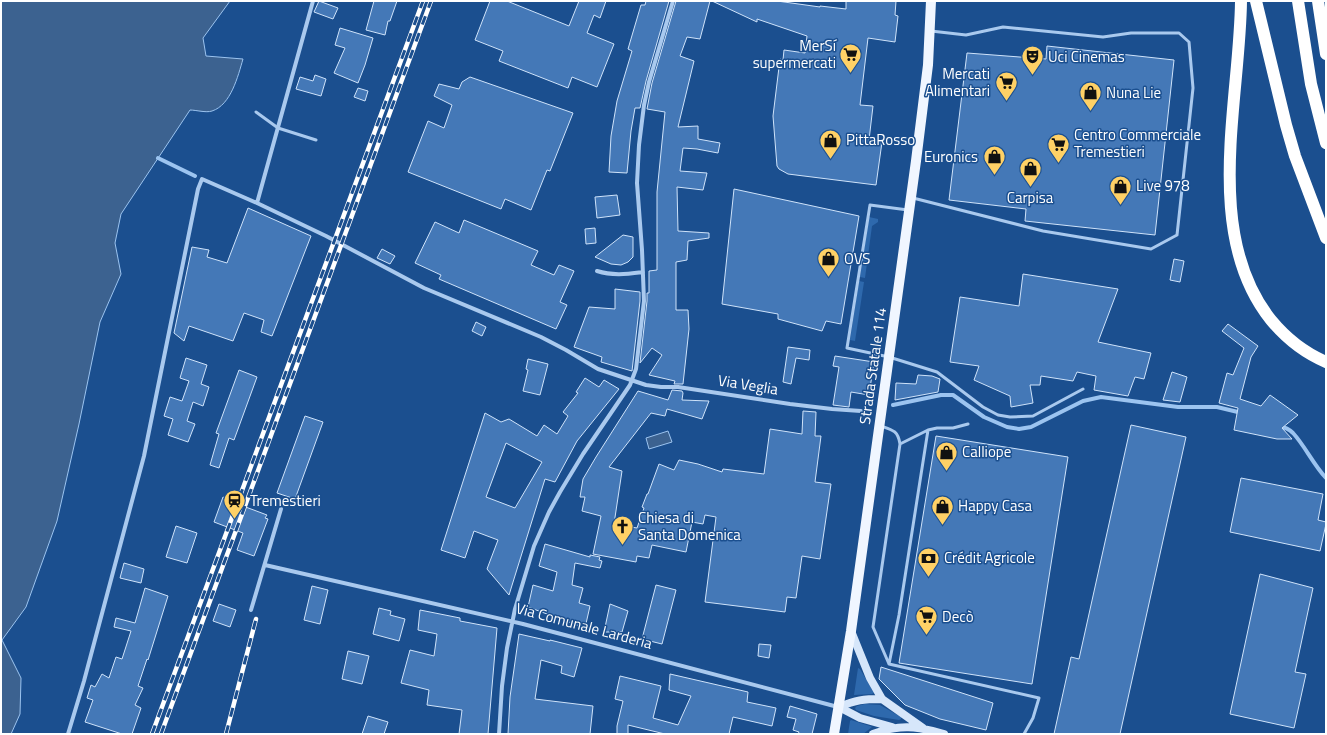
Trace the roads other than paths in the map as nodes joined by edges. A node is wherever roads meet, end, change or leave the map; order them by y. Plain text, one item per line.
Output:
1 (313, 1) edge
2 (673, 1) edge
3 (931, 1) edge
4 (1240, 1) edge
5 (1256, 1) edge
6 (1298, 1) edge
7 (1318, 1) edge
8 (931, 31) junction
9 (1326, 54) edge
10 (256, 112) dead end
11 (278, 128) junction
12 (316, 140) dead end
13 (1326, 143) edge
14 (911, 198) junction
15 (257, 203) junction
16 (910, 210) junction
17 (1326, 238) edge
18 (597, 272) dead end
19 (643, 272) junction
20 (889, 357) junction
21 (1326, 362) edge
22 (633, 380) junction
23 (1083, 389) dead end
24 (861, 411) dead end
25 (968, 424) dead end
26 (879, 426) junction
27 (928, 430) junction
28 (900, 444) junction
29 (282, 509) dead end
30 (264, 565) junction
31 (251, 610) dead end
32 (512, 621) junction
33 (850, 631) junction
34 (889, 664) junction
35 (882, 699) junction
36 (839, 707) junction
37 (893, 727) junction
38 (923, 728) junction
39 (68, 734) edge
40 (499, 734) edge
41 (834, 734) edge
42 (873, 734) edge
43 (944, 734) edge
44 (1024, 734) edge

1 - 11 street
2 - 19 street
3 - 8 main road, Strada Statale 114
4 - 21 highway
5 - 17 highway
6 - 13 highway
7 - 9 highway
8 - 14 main road, Strada Statale 114
8 - 14 lane
10 - 11 lane
11 - 12 lane
11 - 15 street
14 - 16 main road, Strada Statale 114
15 - 22 street, Via Veglia
15 - 39 street, Via Veglia
16 - 20 main road, Strada Statale 114
16 - 20 lane
18 - 19 street
19 - 22 street
20 - 23 lane
20 - 26 main road, Strada Statale 114
22 - 24 street, Via Veglia
22 - 32 street
25 - 27 lane
26 - 28 lane
26 - 33 main road, Strada Statale 114
27 - 28 lane
27 - 34 lane
28 - 34 lane
29 - 30 street
30 - 31 street
30 - 32 street, Via Comunale Larderia
32 - 36 street, Via Comunale Larderia
32 - 40 street
33 - 35 street, Via Comunale Larderia
33 - 36 main road, Strada Statale 114
34 - 44 lane
35 - 36 street
35 - 38 street, Via Comunale Larderia
36 - 37 street, Via Comunale Larderia
36 - 41 main road, Strada Statale 114
37 - 38 street, Via Comunale Larderia
37 - 42 street, Via Comunale Larderia
38 - 43 street, Via Comunale Larderia

